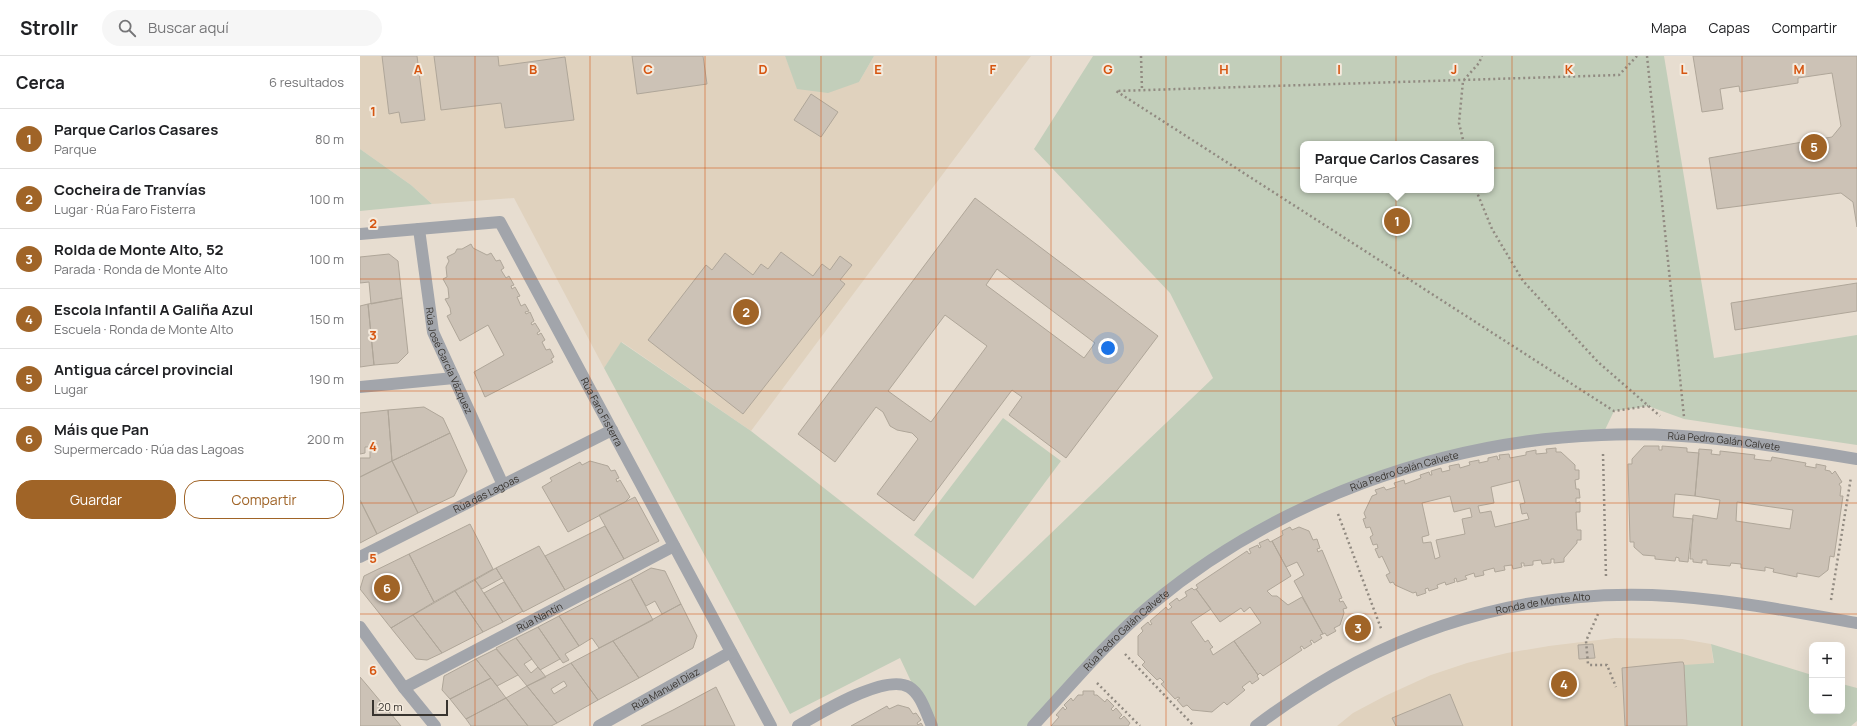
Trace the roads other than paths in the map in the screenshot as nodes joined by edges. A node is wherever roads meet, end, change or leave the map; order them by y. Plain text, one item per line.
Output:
1 (419, 229) junction
2 (360, 234) edge
3 (454, 378) junction
4 (360, 387) edge
5 (612, 430) junction
6 (1856, 459) edge
7 (503, 485) junction
8 (674, 546) junction
9 (360, 557) edge
10 (1857, 623) edge
11 (360, 627) edge
12 (731, 652) junction
13 (404, 688) junction
14 (435, 726) edge
15 (599, 726) edge
16 (771, 726) edge
17 (798, 726) edge
18 (932, 726) edge
19 (1033, 726) edge
20 (1256, 726) edge

1 - 2 street, Rúa Faro Fisterra
1 - 3 street, Rúa José García Vázquez
1 - 5 street, Rúa Faro Fisterra
3 - 4 street
3 - 7 street, Rúa José García Vázquez
5 - 7 street, Rúa das Lagoas
5 - 8 street, Rúa Faro Fisterra
6 - 19 street, Rúa Pedro Galán Calvete
7 - 9 street, Rúa das Lagoas
8 - 12 street, Rúa Faro Fisterra
8 - 13 street, Rúa Nantín
10 - 20 street, Ronda de Monte Alto
11 - 13 street
12 - 15 street, Rúa Manuel Díaz
12 - 16 street, Rúa Faro Fisterra
13 - 14 street
17 - 18 street

